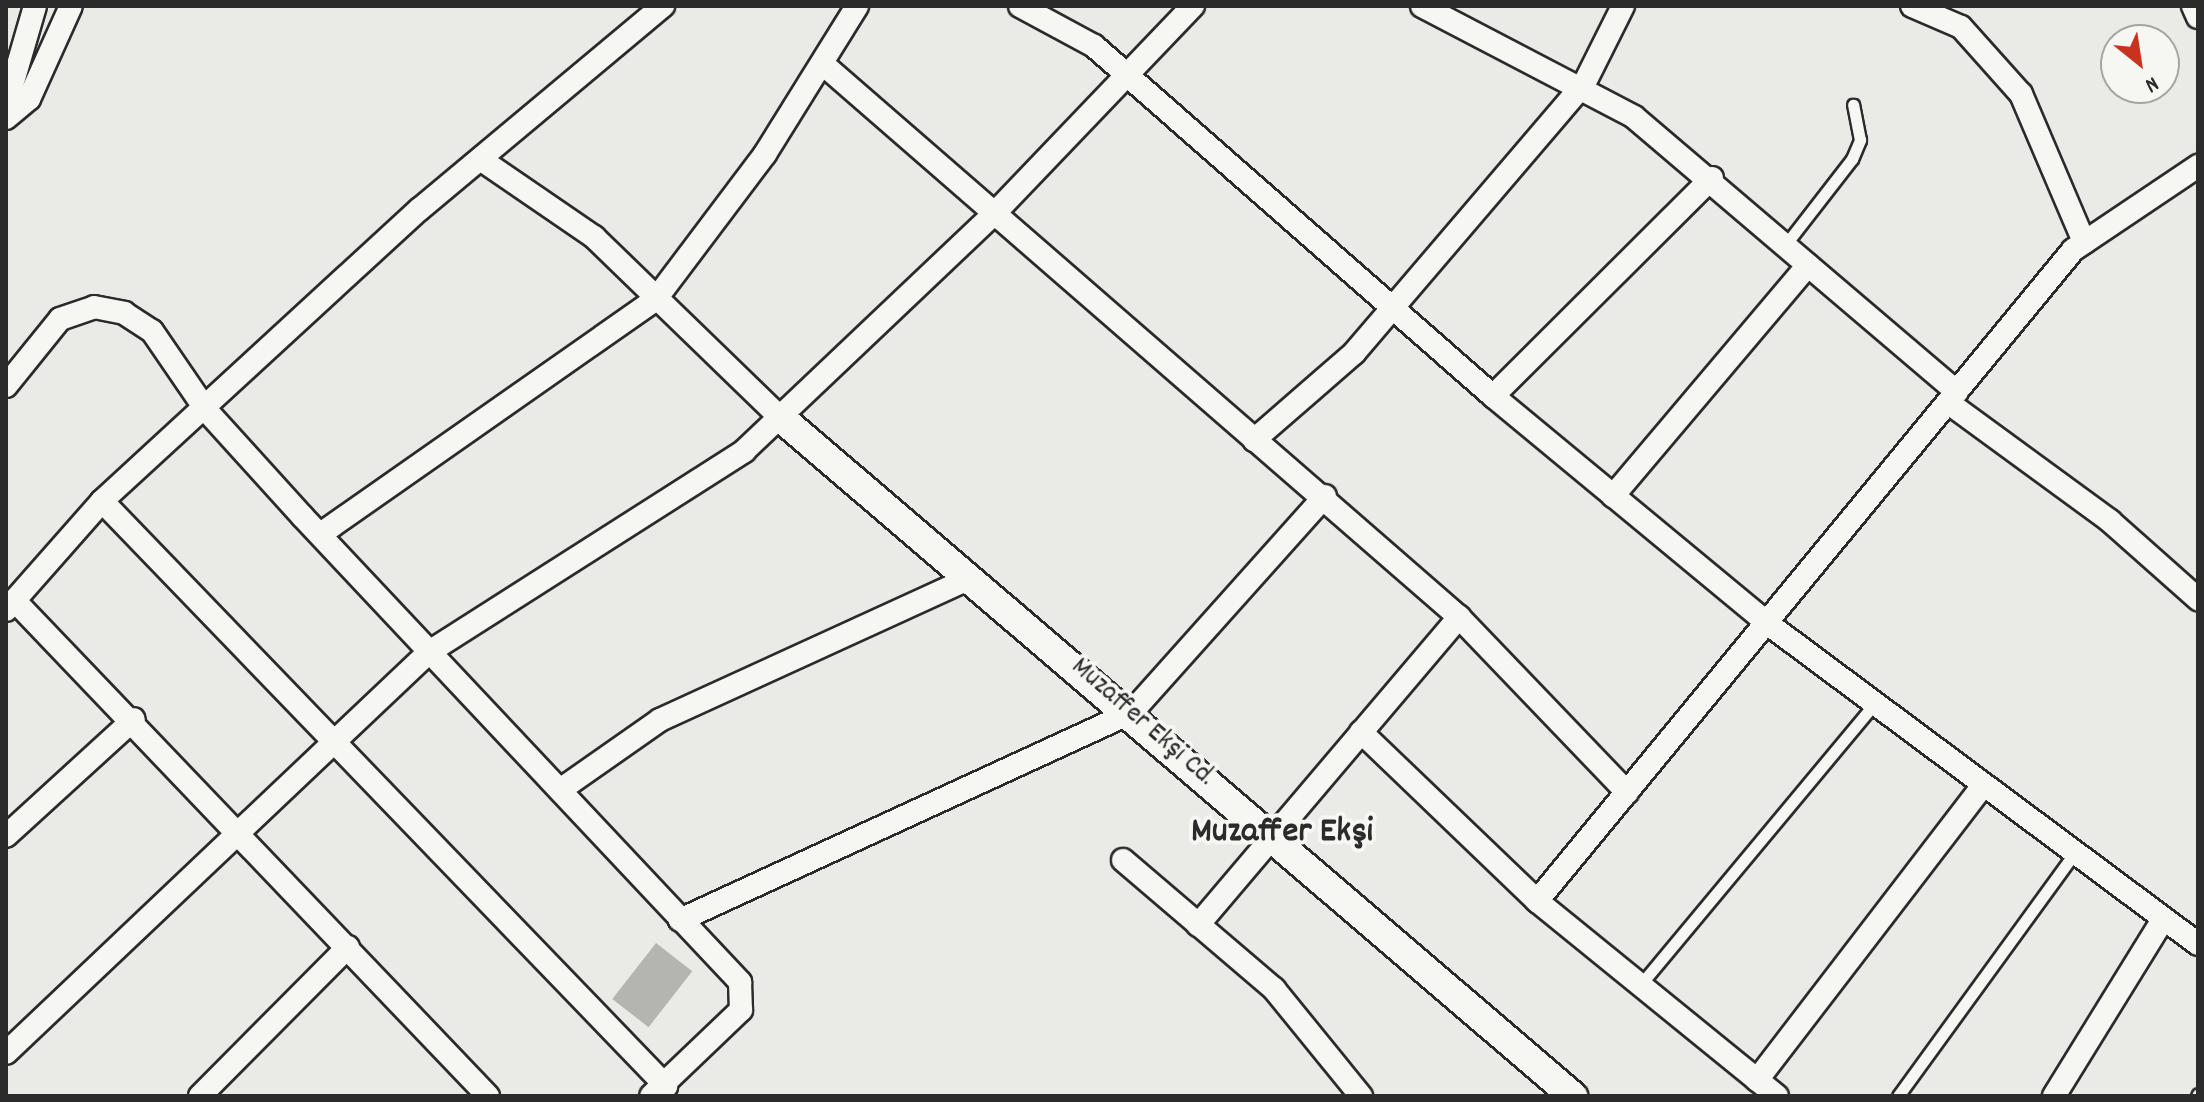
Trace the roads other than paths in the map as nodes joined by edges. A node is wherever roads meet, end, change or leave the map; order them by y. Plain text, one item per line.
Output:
1 (35, 6) edge
2 (71, 6) edge
3 (663, 6) edge
4 (857, 6) edge
5 (1020, 6) edge
6 (1193, 6) edge
7 (1422, 6) edge
8 (1623, 6) edge
9 (1912, 6) edge
10 (2193, 6) edge
11 (2198, 17) edge
12 (824, 65) junction
13 (1131, 77) junction
14 (1584, 84) junction
15 (1853, 105) dead end
16 (6, 106) edge
17 (6, 118) edge
18 (483, 161) junction
19 (2198, 166) edge
20 (1712, 178) junction
21 (994, 214) junction
22 (2084, 242) junction
23 (1786, 244) junction
24 (1808, 265) junction
25 (655, 300) junction
26 (1394, 306) junction
27 (6, 386) edge
28 (1493, 396) junction
29 (1953, 398) junction
30 (206, 410) junction
31 (781, 418) junction
32 (1254, 440) junction
33 (1325, 496) junction
34 (1613, 496) junction
35 (102, 501) junction
36 (322, 533) junction
37 (970, 578) junction
38 (2198, 599) edge
39 (11, 605) edge
40 (1459, 617) junction
41 (1767, 623) junction
42 (429, 652) junction
43 (1875, 703) junction
44 (1131, 713) junction
45 (134, 719) junction
46 (1361, 732) junction
47 (340, 742) junction
48 (1983, 786) junction
49 (560, 790) junction
50 (1627, 792) junction
51 (241, 834) junction
52 (6, 836) edge
53 (1272, 838) junction
54 (2075, 852) junction
55 (1123, 860) dead end
56 (1537, 901) junction
57 (680, 920) junction
58 (2162, 921) junction
59 (1198, 925) junction
60 (2198, 944) edge
61 (348, 947) junction
62 (1641, 984) junction
63 (6, 1053) edge
64 (1757, 1080) junction
65 (658, 1091) edge
66 (200, 1096) edge
67 (488, 1096) edge
68 (1361, 1096) edge
69 (1573, 1096) edge
70 (1777, 1096) edge
71 (1898, 1096) edge
72 (2054, 1096) edge

1 - 16 street
2 - 17 street
3 - 18 street
4 - 12 street
5 - 13 street
6 - 13 street
7 - 14 street
8 - 14 street
9 - 22 street
10 - 11 street
12 - 21 street
12 - 25 street
13 - 21 street
13 - 26 street
14 - 20 street
14 - 26 street
15 - 23 lane
18 - 25 street
18 - 30 street
19 - 22 street
20 - 23 street
20 - 28 street
21 - 31 street
21 - 32 street
22 - 29 street
23 - 24 street
24 - 29 street
24 - 34 street
25 - 31 street
25 - 36 street
26 - 28 street
26 - 32 street
27 - 30 street
28 - 34 street
29 - 38 street
29 - 41 street
30 - 35 street
30 - 36 street
31 - 37 street, Muzaffer Ekşi Cd.
31 - 42 street
32 - 33 street
33 - 40 street
33 - 44 street
34 - 41 street
35 - 39 street
35 - 47 street
36 - 42 street
37 - 44 street, Muzaffer Ekşi Cd.
37 - 49 street
39 - 45 street
40 - 46 street
40 - 50 street
41 - 43 street
41 - 50 street
42 - 47 street
42 - 49 street
43 - 48 street
43 - 62 lane
44 - 53 street, Muzaffer Ekşi Cd.
44 - 57 street
45 - 51 street
45 - 52 street
46 - 53 street
46 - 56 street
47 - 51 street
47 - 65 street
48 - 54 street
48 - 64 street
49 - 57 street
50 - 56 street
51 - 61 street
51 - 63 street
53 - 59 street
53 - 69 street, Muzaffer Ekşi Cd.
54 - 58 street
54 - 71 lane
55 - 59 street
56 - 62 street
57 - 65 street
58 - 60 street
58 - 72 street
59 - 68 street
61 - 66 street
61 - 67 street
62 - 64 street
64 - 70 street

